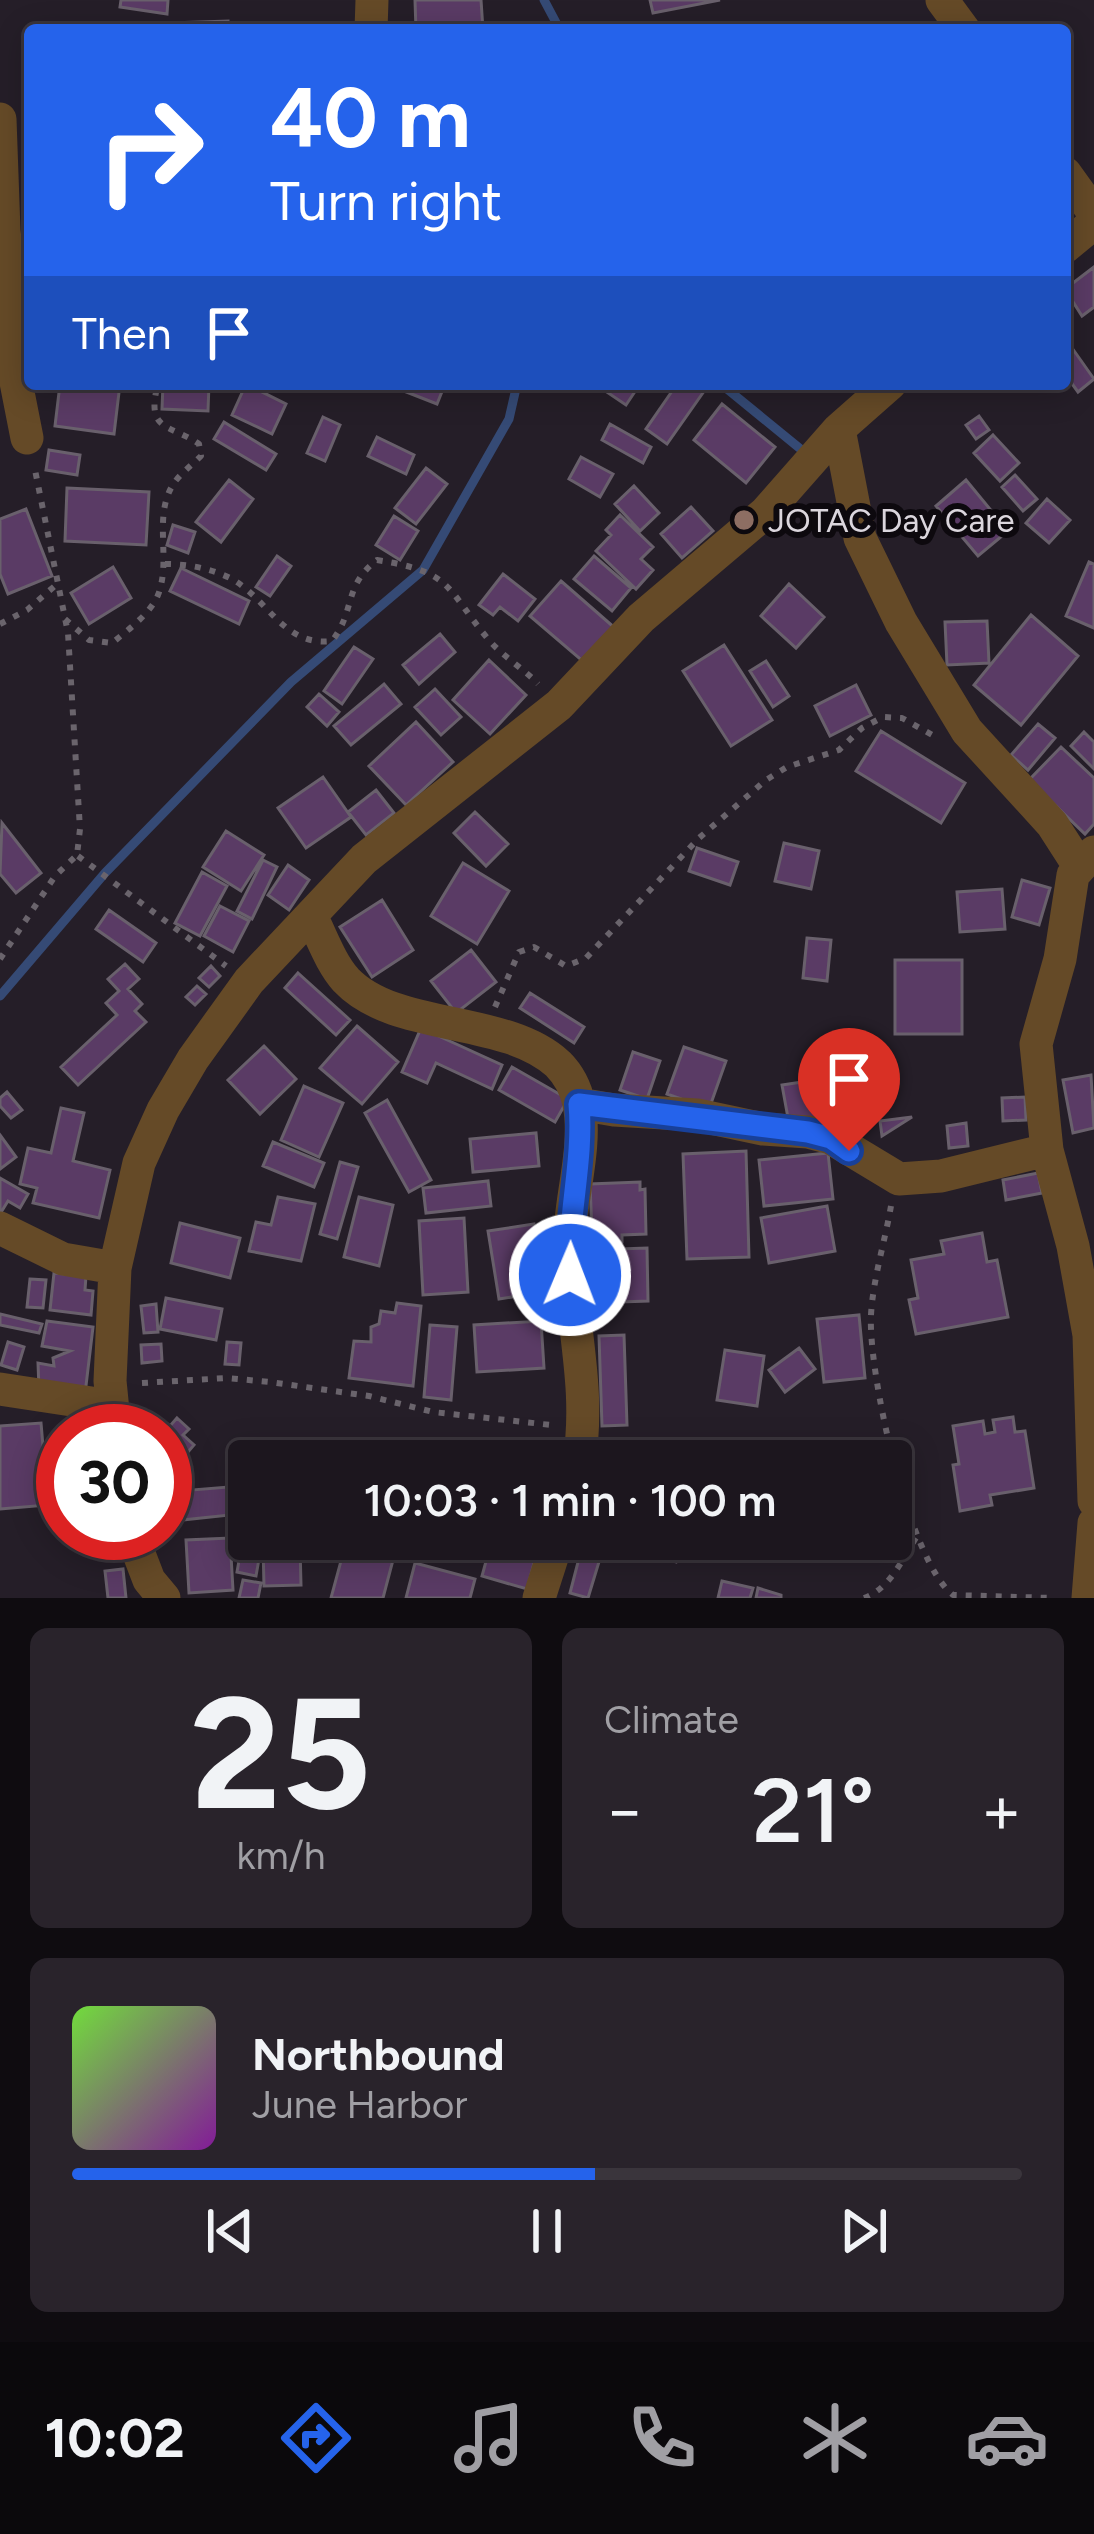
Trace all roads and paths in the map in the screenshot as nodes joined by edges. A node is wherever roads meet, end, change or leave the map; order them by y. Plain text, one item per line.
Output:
1 (0, 119) edge
2 (1071, 180) edge
3 (1094, 213) edge
4 (17, 227) edge
5 (156, 390) edge
6 (883, 390) edge
7 (839, 429) junction
8 (27, 438) joint
9 (164, 564) junction
10 (57, 584) junction
11 (64, 619) junction
12 (0, 624) edge
13 (565, 700) junction
14 (988, 755) junction
15 (77, 855) junction
16 (1087, 859) edge
17 (311, 916) junction
18 (0, 959) edge
19 (249, 981) junction
20 (463, 1027) junction
21 (579, 1104) junction
22 (1047, 1150) junction
23 (899, 1179) junction
24 (0, 1228) edge
25 (115, 1268) junction
26 (0, 1389) edge
27 (99, 1404) edge
28 (112, 1404) edge
29 (115, 1404) edge
30 (559, 1440) edge
31 (582, 1440) edge
32 (1094, 1502) edge
33 (1094, 1522) edge
34 (916, 1535) junction
35 (141, 1560) edge
36 (551, 1560) edge
37 (996, 1597) edge
38 (164, 1598) edge
39 (539, 1598) edge
40 (864, 1598) edge
41 (1053, 1598) edge
42 (1088, 1598) edge

1 - 4 street
2 - 3 street
4 - 8 street
5 - 9 path
6 - 7 street
7 - 13 street
7 - 14 street
8 - 10 path
9 - 11 path
9 - 13 path
10 - 11 path
10 - 12 path
11 - 15 path
13 - 17 street
14 - 16 street
14 - 20 path
15 - 18 path
15 - 19 path
16 - 22 street
17 - 19 street
17 - 20 street
19 - 25 street
20 - 21 street
21 - 23 street
21 - 31 street
22 - 23 street
22 - 32 street
23 - 34 path
24 - 25 street
25 - 28 street
26 - 27 street
29 - 30 path
33 - 42 street
34 - 37 path
34 - 40 path
35 - 38 street
36 - 39 street
37 - 41 path

